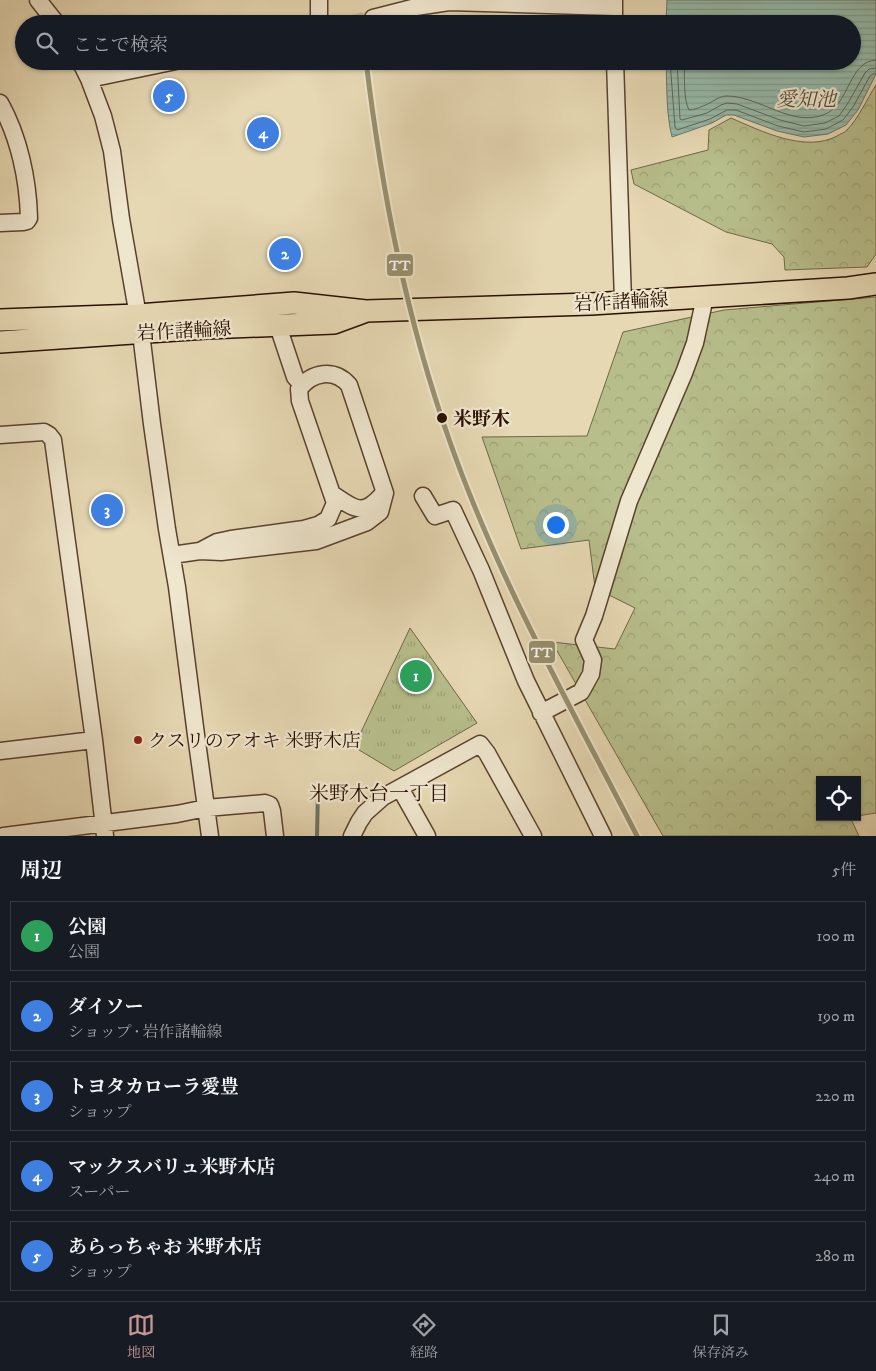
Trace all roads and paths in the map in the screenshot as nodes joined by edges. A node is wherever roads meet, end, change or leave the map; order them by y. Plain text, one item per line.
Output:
1 (38, 0) edge
2 (319, 0) edge
3 (614, 4) edge
4 (50, 15) edge
5 (319, 15) edge
6 (385, 15) tunnel mouth
7 (85, 70) edge
8 (133, 70) edge
9 (615, 70) edge
10 (90, 79) junction
11 (0, 102) edge
12 (0, 223) edge
13 (876, 284) edge
14 (705, 297) junction
15 (623, 301) junction
16 (366, 311) junction
17 (0, 320) edge
18 (139, 324) junction
19 (278, 326) junction
20 (0, 342) edge
21 (302, 385) junction
22 (0, 435) edge
23 (385, 492) junction
24 (332, 494) junction
25 (424, 496) dead end
26 (200, 551) junction
27 (172, 555) junction
28 (541, 713) junction
29 (94, 740) junction
30 (0, 751) edge
31 (400, 788) junction
32 (206, 808) junction
33 (104, 829) edge
34 (4, 836) edge
35 (210, 836) edge
36 (276, 836) edge
37 (352, 836) edge
38 (427, 836) edge
39 (533, 836) edge
40 (603, 836) edge

1 - 4 street
2 - 5 street
3 - 6 street
7 - 10 street
8 - 10 street
9 - 15 street
10 - 18 street
11 - 12 street
13 - 14 main road, 岩作諸輪線
14 - 15 main road, 岩作諸輪線
14 - 28 street
15 - 16 main road, 岩作諸輪線
16 - 18 main road, 岩作諸輪線
16 - 19 main road, 岩作諸輪線
17 - 18 main road, 岩作諸輪線
18 - 19 main road, 岩作諸輪線
18 - 20 main road, 岩作諸輪線
18 - 27 street
19 - 21 street
21 - 23 street
21 - 24 street
22 - 29 street
23 - 24 street
23 - 26 street
24 - 26 street
25 - 28 street
26 - 27 street
27 - 32 street
28 - 40 street
29 - 30 street
29 - 33 street
31 - 37 street
31 - 38 street
31 - 39 street
32 - 33 street
32 - 35 street
32 - 36 street
33 - 34 street

